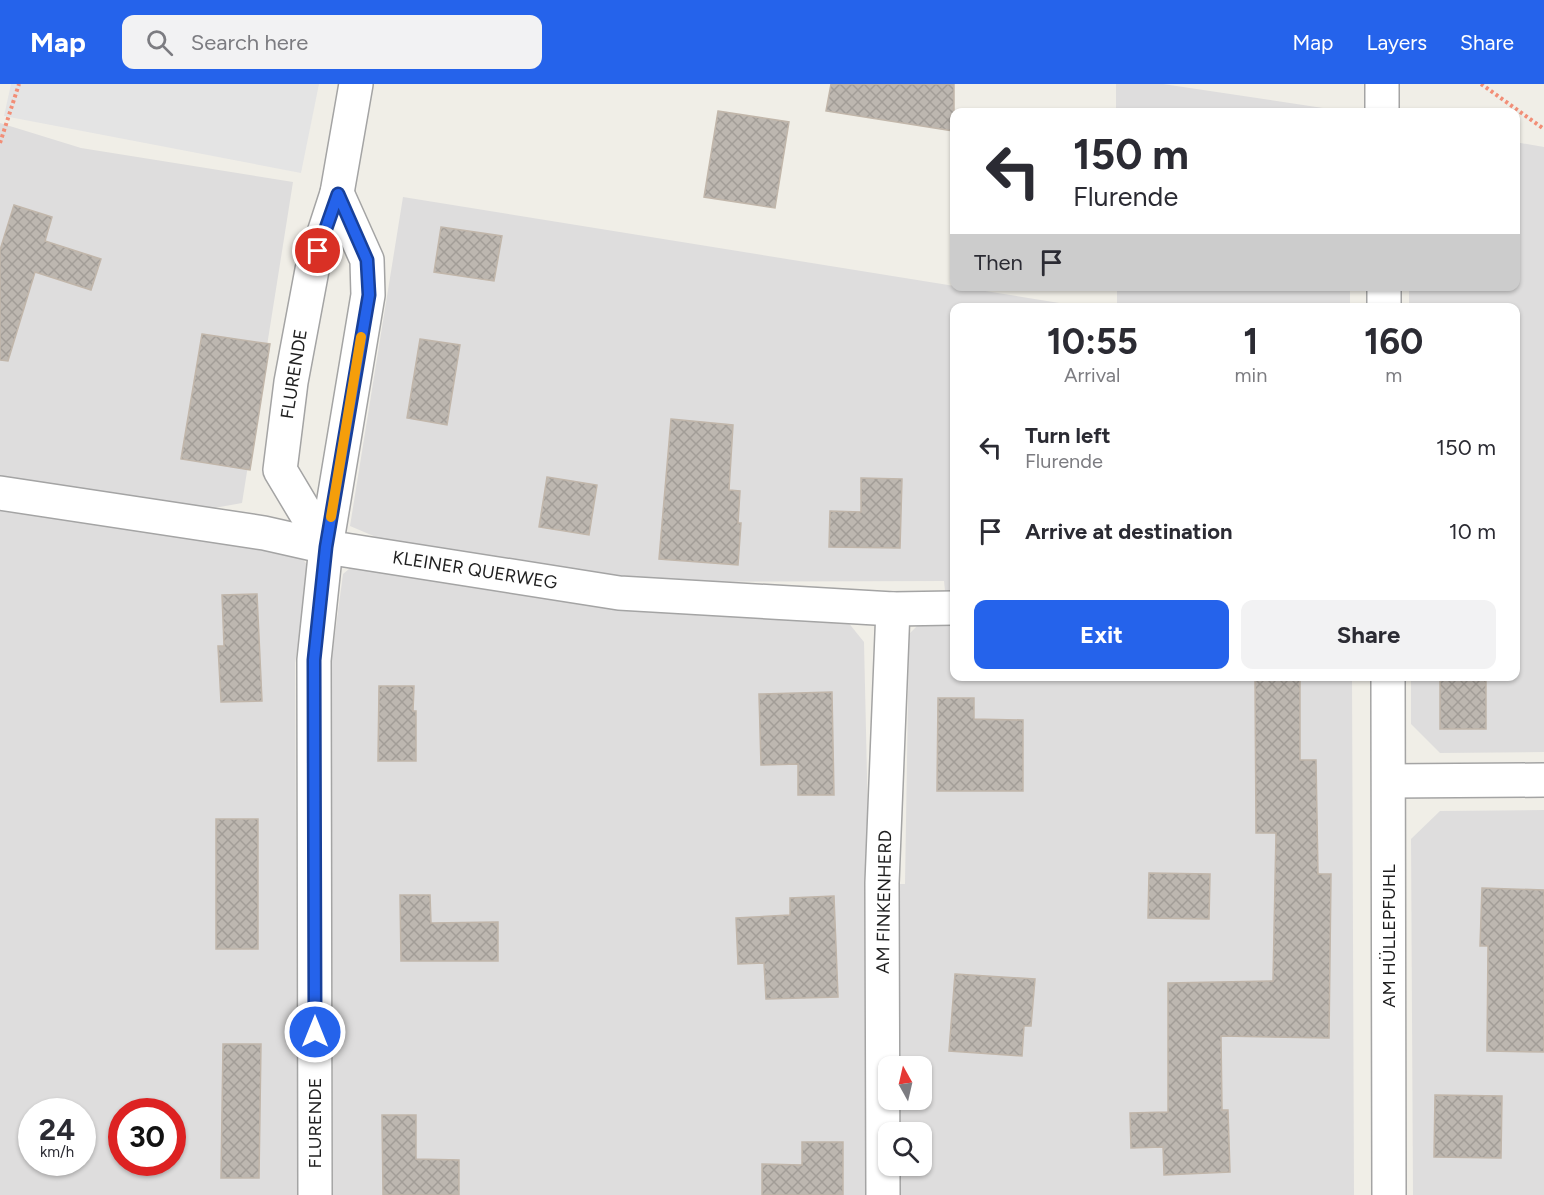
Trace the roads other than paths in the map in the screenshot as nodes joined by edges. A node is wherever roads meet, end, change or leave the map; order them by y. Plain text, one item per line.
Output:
1 (356, 84) edge
2 (1382, 84) edge
3 (1382, 108) edge
4 (338, 194) junction
5 (0, 493) edge
6 (326, 547) junction
7 (950, 608) edge
8 (892, 609) junction
9 (1388, 681) edge
10 (1544, 780) edge
11 (1389, 781) junction
12 (315, 1195) edge
13 (883, 1195) edge
14 (1389, 1195) edge

1 - 4 street, FLURENDE
2 - 3 street
4 - 6 street, FLURENDE
4 - 6 street, FLURENDE
5 - 6 street, KLEINER QUERWEG
6 - 8 street, KLEINER QUERWEG
6 - 12 street, FLURENDE
7 - 8 street, KLEINER QUERWEG
8 - 13 street, AM FINKENHERD
9 - 11 street, AM HÜLLEPFUHL
10 - 11 street
11 - 14 street, AM HÜLLEPFUHL

